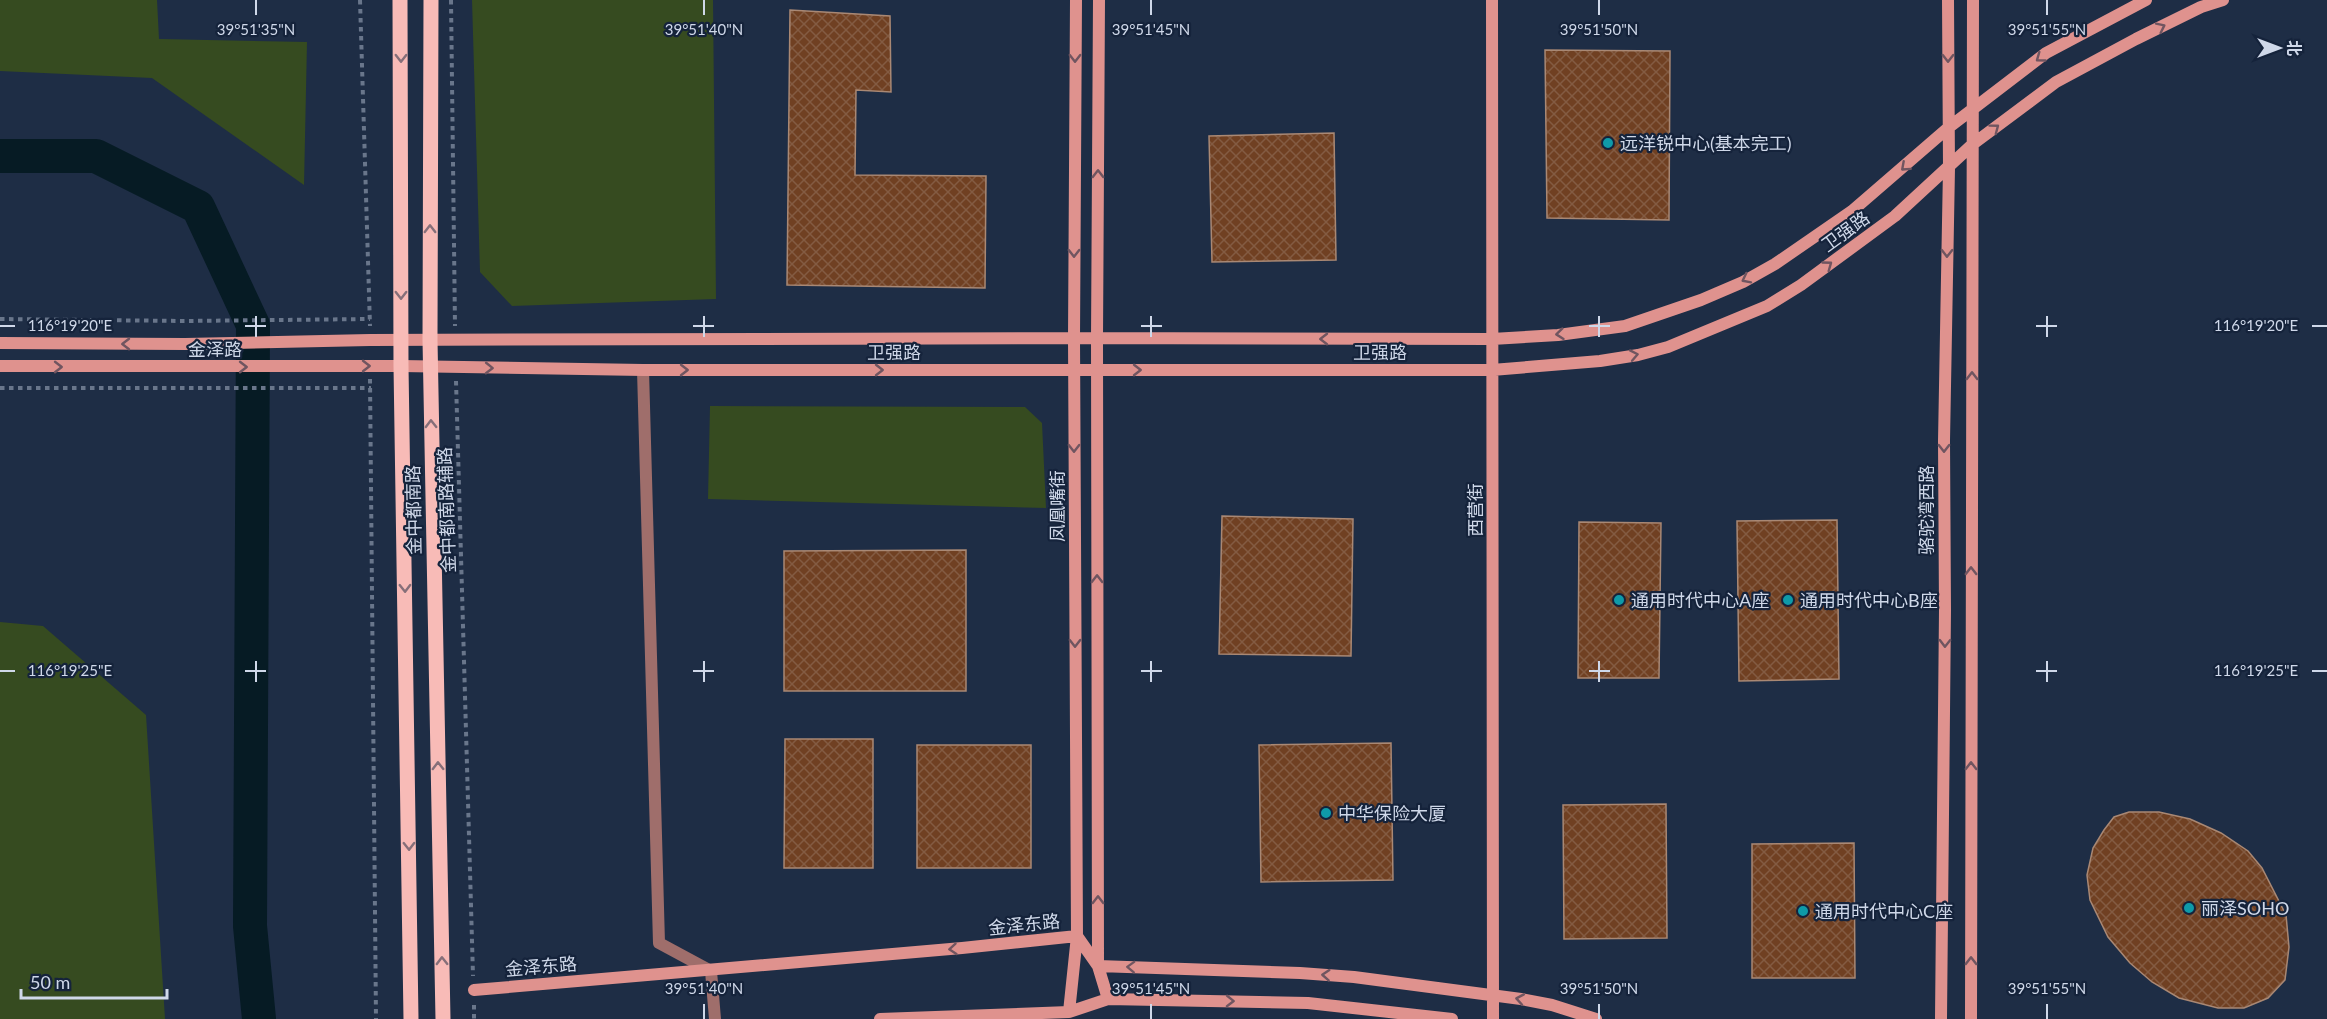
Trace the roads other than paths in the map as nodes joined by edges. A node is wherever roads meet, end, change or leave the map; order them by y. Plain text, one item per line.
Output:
1 (400, 0) edge
2 (431, 0) edge
3 (1076, 0) edge
4 (1099, 0) edge
5 (1492, 0) edge
6 (1948, 0) edge
7 (1973, 0) edge
8 (2146, 0) edge
9 (2223, 0) edge
10 (1973, 108) junction
11 (1948, 128) junction
12 (1973, 144) junction
13 (1949, 168) junction
14 (1074, 339) junction
15 (1096, 339) junction
16 (1492, 339) junction
17 (401, 340) junction
18 (430, 340) junction
19 (0, 343) edge
20 (0, 366) edge
21 (401, 366) junction
22 (430, 367) junction
23 (1074, 369) junction
24 (643, 370) junction
25 (1096, 370) junction
26 (1492, 370) junction
27 (1077, 936) junction
28 (1098, 966) junction
29 (711, 970) junction
30 (474, 990) road end
31 (1494, 995) junction
32 (1108, 999) junction
33 (1070, 1012) junction
34 (411, 1019) edge
35 (443, 1019) edge
36 (715, 1019) edge
37 (880, 1019) edge
38 (1452, 1019) edge
39 (1493, 1019) edge
40 (1596, 1019) edge
41 (1941, 1019) edge
42 (1971, 1019) edge

1 -> 17 main road, 金中都南路
18 -> 2 main road, 金中都南路
3 -> 14 street, 凤凰嘴街
15 -> 4 street
5 - 16 street, 西营街
6 -> 11 street, 骆驼湾西路
7 - 10 street
8 -> 10 street, 卫强路
12 -> 9 street, 卫强路
10 - 11 street, 卫强路
10 - 12 street
11 - 13 street, 骆驼湾西路
11 -> 16 street, 卫强路
12 - 13 street, 卫强路
42 -> 12 street
26 -> 13 street, 卫强路
13 -> 41 street, 骆驼湾西路
14 - 15 street, 卫强路
14 - 18 street, 卫强路
14 - 23 street, 凤凰嘴街
16 -> 15 street, 卫强路
15 - 25 street
16 - 26 street, 西营街
17 - 18 street, 金泽路
17 -> 19 street, 金泽路
17 - 21 main road, 金中都南路
18 - 22 main road, 金中都南路
20 -> 21 street, 金泽路
21 - 22 street, 金泽路
21 -> 34 main road, 金中都南路
22 -> 24 street, 卫强路
35 -> 22 main road, 金中都南路
24 -> 23 street, 卫强路
23 - 25 street, 卫强路
23 -> 27 street, 凤凰嘴街
24 - 29 street
25 -> 26 street, 卫强路
28 -> 25 street
26 - 31 street, 西营街
27 - 28 street, 金泽东路
27 -> 29 street, 金泽东路
27 - 33 street, 凤凰嘴街
31 -> 28 street
28 - 32 street
29 - 30 street, 金泽东路
29 - 36 street
31 - 39 street, 西营街
40 -> 31 street
32 - 33 street
32 -> 38 street
33 - 37 street

